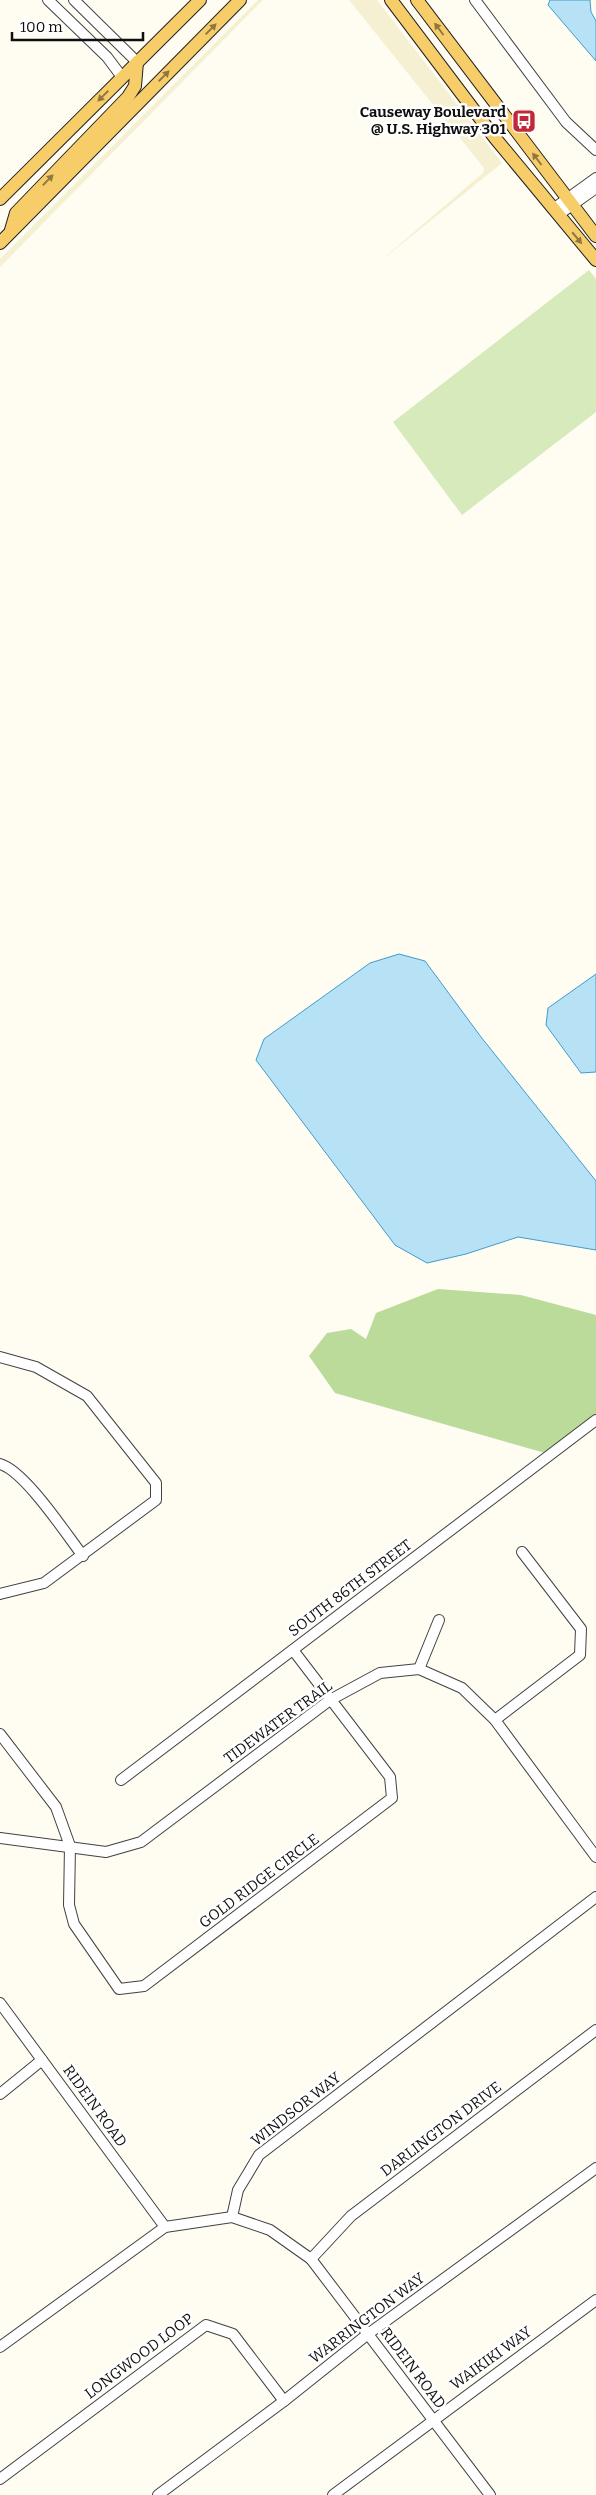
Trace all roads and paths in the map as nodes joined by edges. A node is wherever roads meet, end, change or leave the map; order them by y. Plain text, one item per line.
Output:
1 (48, 0) edge
2 (74, 0) edge
3 (200, 0) edge
4 (240, 0) edge
5 (391, 0) edge
6 (417, 0) edge
7 (475, 0) edge
8 (136, 62) junction
9 (122, 77) junction
10 (596, 150) edge
11 (596, 178) edge
12 (596, 188) edge
13 (0, 199) edge
14 (569, 202) junction
15 (555, 212) junction
16 (10, 232) junction
17 (596, 236) edge
18 (0, 243) edge
19 (596, 260) edge
20 (0, 1357) edge
21 (596, 1420) edge
22 (0, 1464) edge
23 (522, 1552) dead end
24 (83, 1556) junction
25 (0, 1594) edge
26 (439, 1620) dead end
27 (293, 1650) junction
28 (419, 1669) junction
29 (330, 1700) junction
30 (494, 1720) junction
31 (0, 1734) edge
32 (121, 1780) dead end
33 (0, 1838) edge
34 (70, 1846) junction
35 (596, 1858) edge
36 (596, 1897) edge
37 (0, 2003) edge
38 (596, 2030) edge
39 (42, 2060) junction
40 (0, 2094) edge
41 (596, 2168) edge
42 (232, 2217) junction
43 (166, 2227) junction
44 (311, 2258) junction
45 (596, 2300) edge
46 (368, 2334) junction
47 (0, 2347) edge
48 (284, 2401) junction
49 (433, 2419) junction
50 (0, 2479) edge
51 (158, 2495) edge
52 (333, 2495) edge
53 (490, 2495) edge

1 - 9 street
2 - 8 street
3 - 8 main road
16 -> 4 main road
5 - 15 main road
14 -> 6 main road
7 - 10 street
8 - 9 main road
16 -> 8 main road
9 -> 13 main road
11 - 14 street
12 - 14 street
14 - 15 street
14 - 17 main road
15 -> 19 main road
16 - 18 main road
20 - 24 street
21 - 27 street, SOUTH 86TH STREET
22 - 24 street
23 - 30 street
24 - 25 street
26 - 28 street
27 - 29 street, GOLD RIDGE CIRCLE
27 - 32 street, SOUTH 86TH STREET
28 - 29 street, TIDEWATER TRAIL
28 - 30 street, TIDEWATER TRAIL
29 - 34 street, TIDEWATER TRAIL
29 - 34 street, GOLD RIDGE CIRCLE
30 - 35 street, TIDEWATER TRAIL
31 - 34 street
33 - 34 street, TIDEWATER TRAIL
36 - 42 street, WINDSOR WAY
37 - 39 street, RIDEIN ROAD
38 - 44 street, DARLINGTON DRIVE
39 - 40 street
39 - 43 street, RIDEIN ROAD
41 - 46 street, WARRINGTON WAY
42 - 43 street
42 - 44 street, RIDEIN ROAD
43 - 47 street
44 - 46 street, RIDEIN ROAD
45 - 49 street, WAIKIKI WAY
46 - 48 street, WARRINGTON WAY
46 - 49 street, RIDEIN ROAD
48 - 50 street, LONGWOOD LOOP
48 - 51 street, WARRINGTON WAY
49 - 52 street, WAIKIKI WAY
49 - 53 street, RIDEIN ROAD

